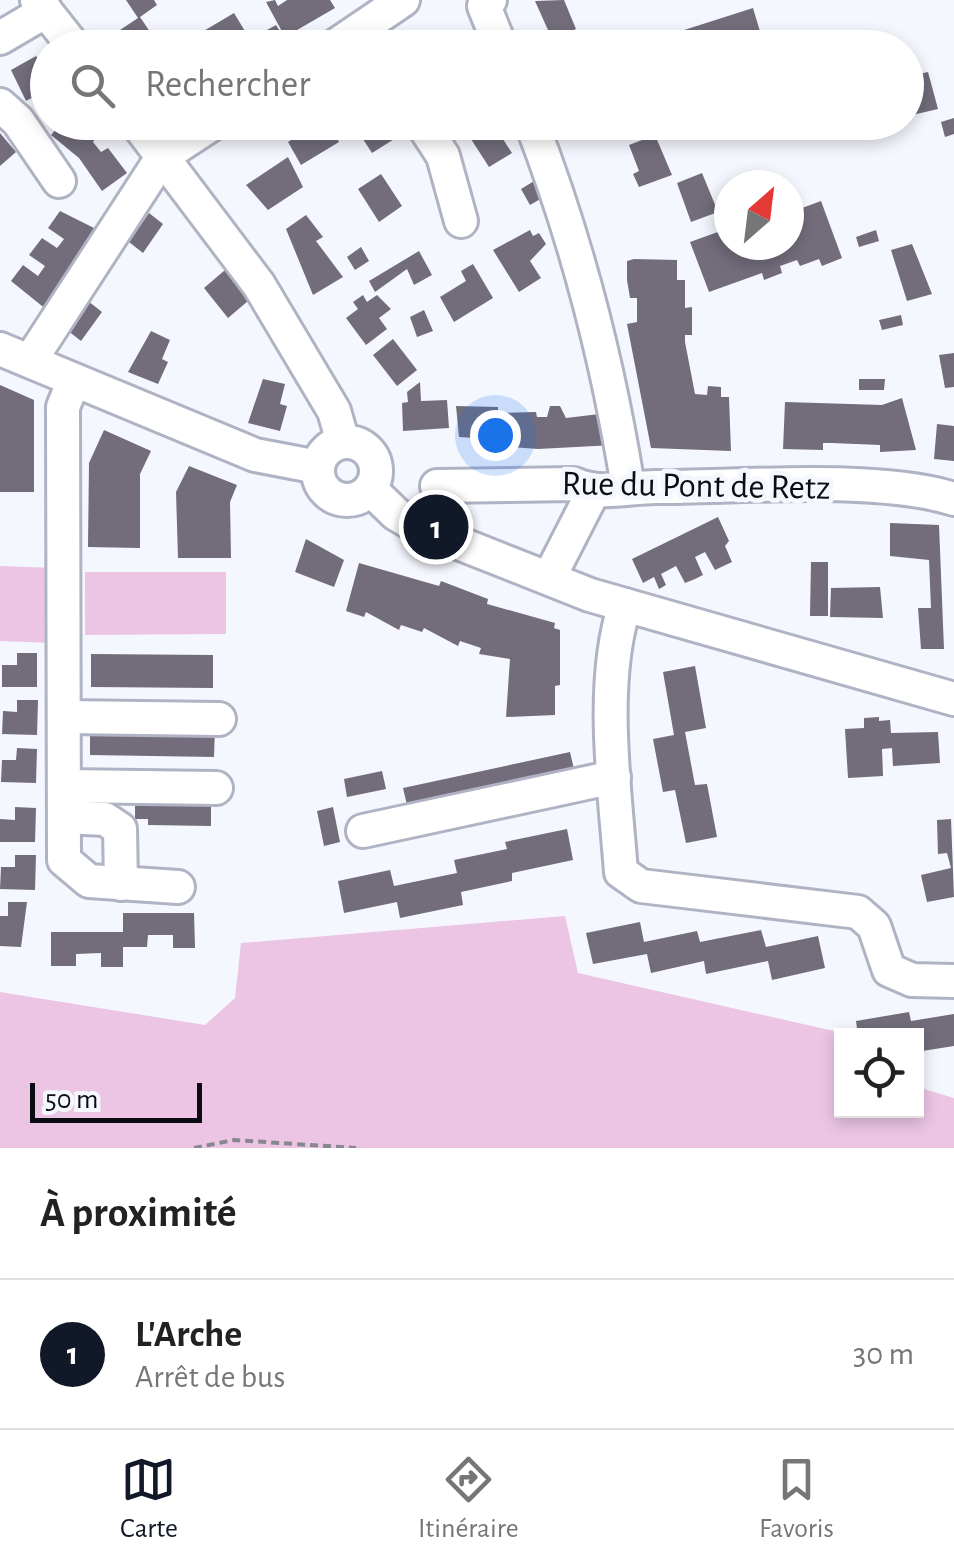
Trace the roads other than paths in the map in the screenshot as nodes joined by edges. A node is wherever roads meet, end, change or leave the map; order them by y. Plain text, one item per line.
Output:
1 (404, 0) edge
2 (490, 0) edge
3 (42, 6) edge
4 (61, 30) edge
5 (375, 30) edge
6 (494, 30) edge
7 (0, 38) edge
8 (0, 105) edge
9 (30, 139) edge
10 (31, 140) edge
11 (150, 140) edge
12 (187, 140) edge
13 (433, 140) edge
14 (538, 140) edge
15 (162, 156) junction
16 (59, 181) dead end
17 (461, 221) dead end
18 (15, 355) edge
19 (74, 380) junction
20 (343, 442) junction
21 (318, 467) junction
22 (437, 486) dead end
23 (628, 487) junction
24 (370, 489) junction
25 (593, 492) junction
26 (954, 499) edge
27 (549, 578) junction
28 (625, 605) junction
29 (954, 700) edge
30 (64, 717) junction
31 (219, 719) dead end
32 (614, 777) junction
33 (216, 788) dead end
34 (64, 801) junction
35 (362, 831) dead end
36 (121, 884) junction
37 (178, 887) dead end
38 (954, 981) edge

1 - 5 street
2 - 6 street
3 - 4 street
3 - 7 street
8 - 9 street
10 - 16 street
11 - 15 street
12 - 15 street
13 - 17 street
14 - 23 street
15 - 18 street
15 - 20 street
18 - 19 street
19 - 21 street
19 - 30 street
20 - 21 street
20 - 24 street
21 - 24 street
22 - 25 street, Rue du Pont de Retz
23 - 25 street, Rue du Pont de Retz
23 - 26 street, Rue du Pont de Retz
24 - 27 street
25 - 27 street
27 - 28 street
28 - 29 street
28 - 32 street
30 - 31 street
30 - 34 street
32 - 35 street
32 - 38 street
33 - 34 street
34 - 36 street
34 - 36 street
36 - 37 street

